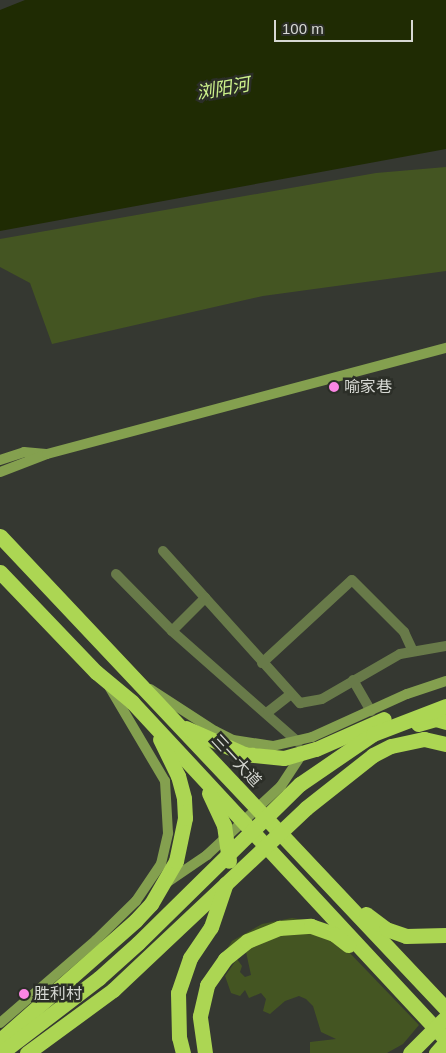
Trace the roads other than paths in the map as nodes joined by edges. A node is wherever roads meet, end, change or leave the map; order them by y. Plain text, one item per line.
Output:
1 (446, 348) edge
2 (47, 454) junction
3 (0, 460) edge
4 (0, 472) edge
5 (0, 536) edge
6 (163, 550) dead end
7 (0, 572) edge
8 (116, 574) dead end
9 (205, 598) junction
10 (172, 631) junction
11 (446, 646) edge
12 (413, 651) junction
13 (262, 663) junction
14 (96, 672) junction
15 (128, 673) junction
16 (353, 680) junction
17 (446, 681) edge
18 (290, 695) junction
19 (446, 695) edge
20 (132, 702) junction
21 (446, 706) edge
22 (371, 711) junction
23 (268, 712) junction
24 (446, 722) edge
25 (176, 724) junction
26 (373, 734) junction
27 (312, 737) junction
28 (298, 742) junction
29 (446, 744) edge
30 (192, 766) junction
31 (331, 887) junction
32 (136, 901) junction
33 (446, 935) edge
34 (393, 984) junction
35 (446, 1010) edge
36 (446, 1017) edge
37 (0, 1023) edge
38 (446, 1041) edge
39 (1, 1042) edge
40 (11, 1053) edge
41 (27, 1053) edge
42 (183, 1053) edge
43 (205, 1053) edge
44 (410, 1053) edge
45 (436, 1053) edge

1 - 2 street
2 - 3 street
2 - 4 street
5 - 15 highway, 三一大道
6 - 9 street
7 - 14 highway
8 - 10 street
9 - 10 street
9 - 13 street
10 - 23 street
11 - 12 street
12 - 13 street
12 - 16 street
13 - 18 street
14 - 20 highway
14 - 32 street
15 - 25 highway, 三一大道
15 - 28 street
16 - 18 street
16 - 22 street
17 - 22 street
18 - 23 street
19 - 25 highway
20 - 30 highway
20 - 39 highway
21 - 26 highway
22 - 27 street
23 - 28 street
24 - 26 highway
25 - 31 highway, 三一大道
26 - 39 highway
27 - 28 street
27 - 32 street
29 - 41 highway
30 - 34 highway
30 - 42 highway
31 - 33 highway
31 - 35 highway, 三一大道
32 - 37 street
34 - 38 highway
34 - 43 highway
36 - 44 highway
38 - 45 highway
39 - 40 street

